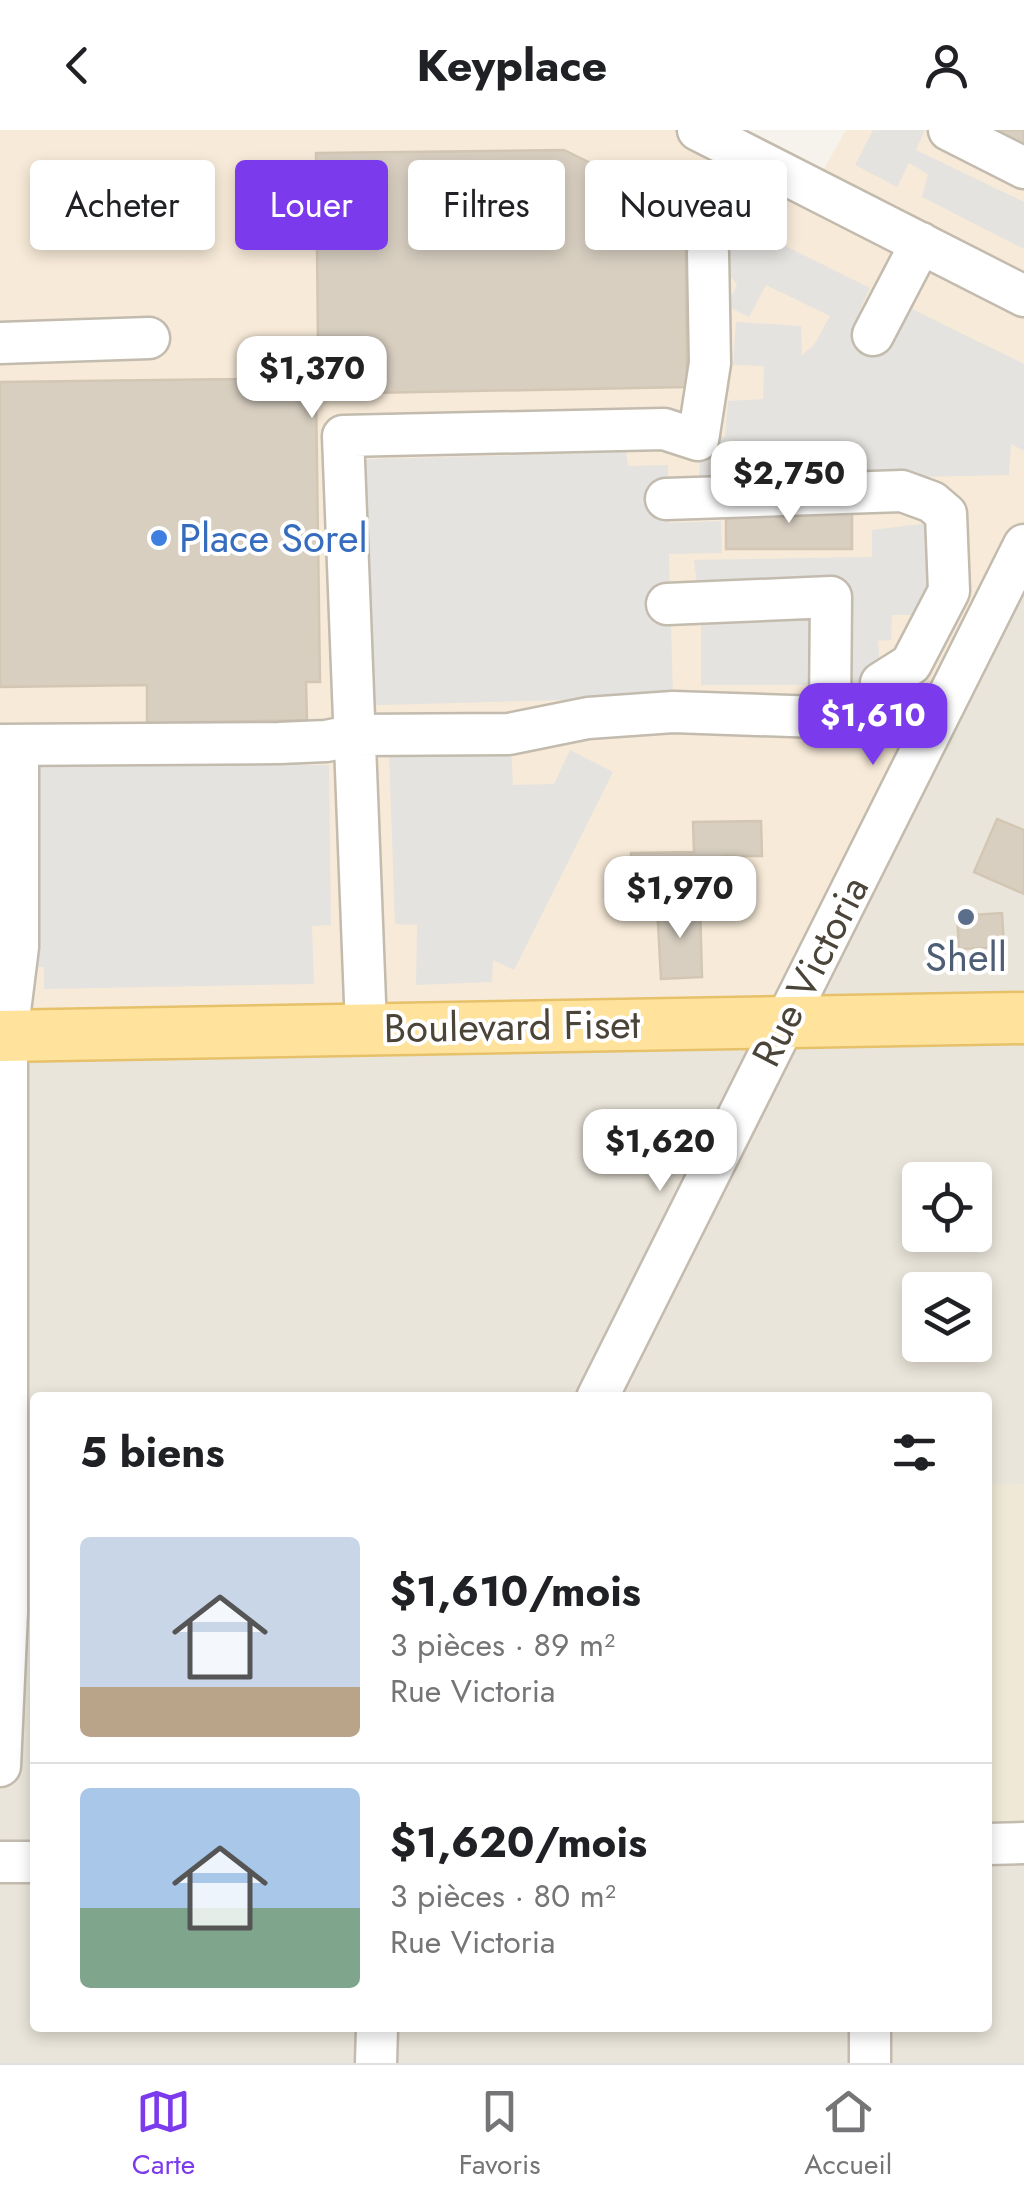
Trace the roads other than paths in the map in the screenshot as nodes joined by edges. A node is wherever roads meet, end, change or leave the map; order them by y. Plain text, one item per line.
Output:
1 (698, 130) edge
2 (950, 130) edge
3 (1024, 168) edge
4 (921, 243) junction
5 (708, 253) dead end
6 (1024, 296) edge
7 (873, 335) dead end
8 (148, 338) dead end
9 (0, 343) edge
10 (666, 499) dead end
11 (1024, 545) edge
12 (667, 604) dead end
13 (882, 683) dead end
14 (830, 716) junction
15 (934, 721) junction
16 (357, 734) junction
17 (9, 745) edge
18 (1024, 1018) edge
19 (785, 1022) junction
20 (366, 1027) junction
21 (4, 1036) edge
22 (4, 1342) edge
23 (599, 1392) edge
24 (4, 1612) edge
25 (0, 1766) edge
26 (1024, 1843) edge
27 (992, 1844) edge
28 (0, 1862) edge
29 (30, 1862) edge
30 (377, 2032) edge
31 (870, 2032) edge
32 (376, 2063) edge
33 (870, 2063) edge

1 - 4 street
2 - 3 street
4 - 6 street
4 - 7 street
5 - 16 street
8 - 9 street
10 - 13 street
11 - 15 street, Rue Victoria
12 - 14 street
14 - 15 street
14 - 16 street
15 - 19 street, Rue Victoria
16 - 17 street
16 - 20 street
17 - 21 street
18 - 19 main road, Boulevard Fiset
19 - 20 main road, Boulevard Fiset
19 - 23 street, Rue Victoria
20 - 21 main road, Boulevard Fiset
21 - 22 street
22 - 24 street
24 - 25 street
26 - 27 street
28 - 29 street
30 - 32 street
31 - 33 street

